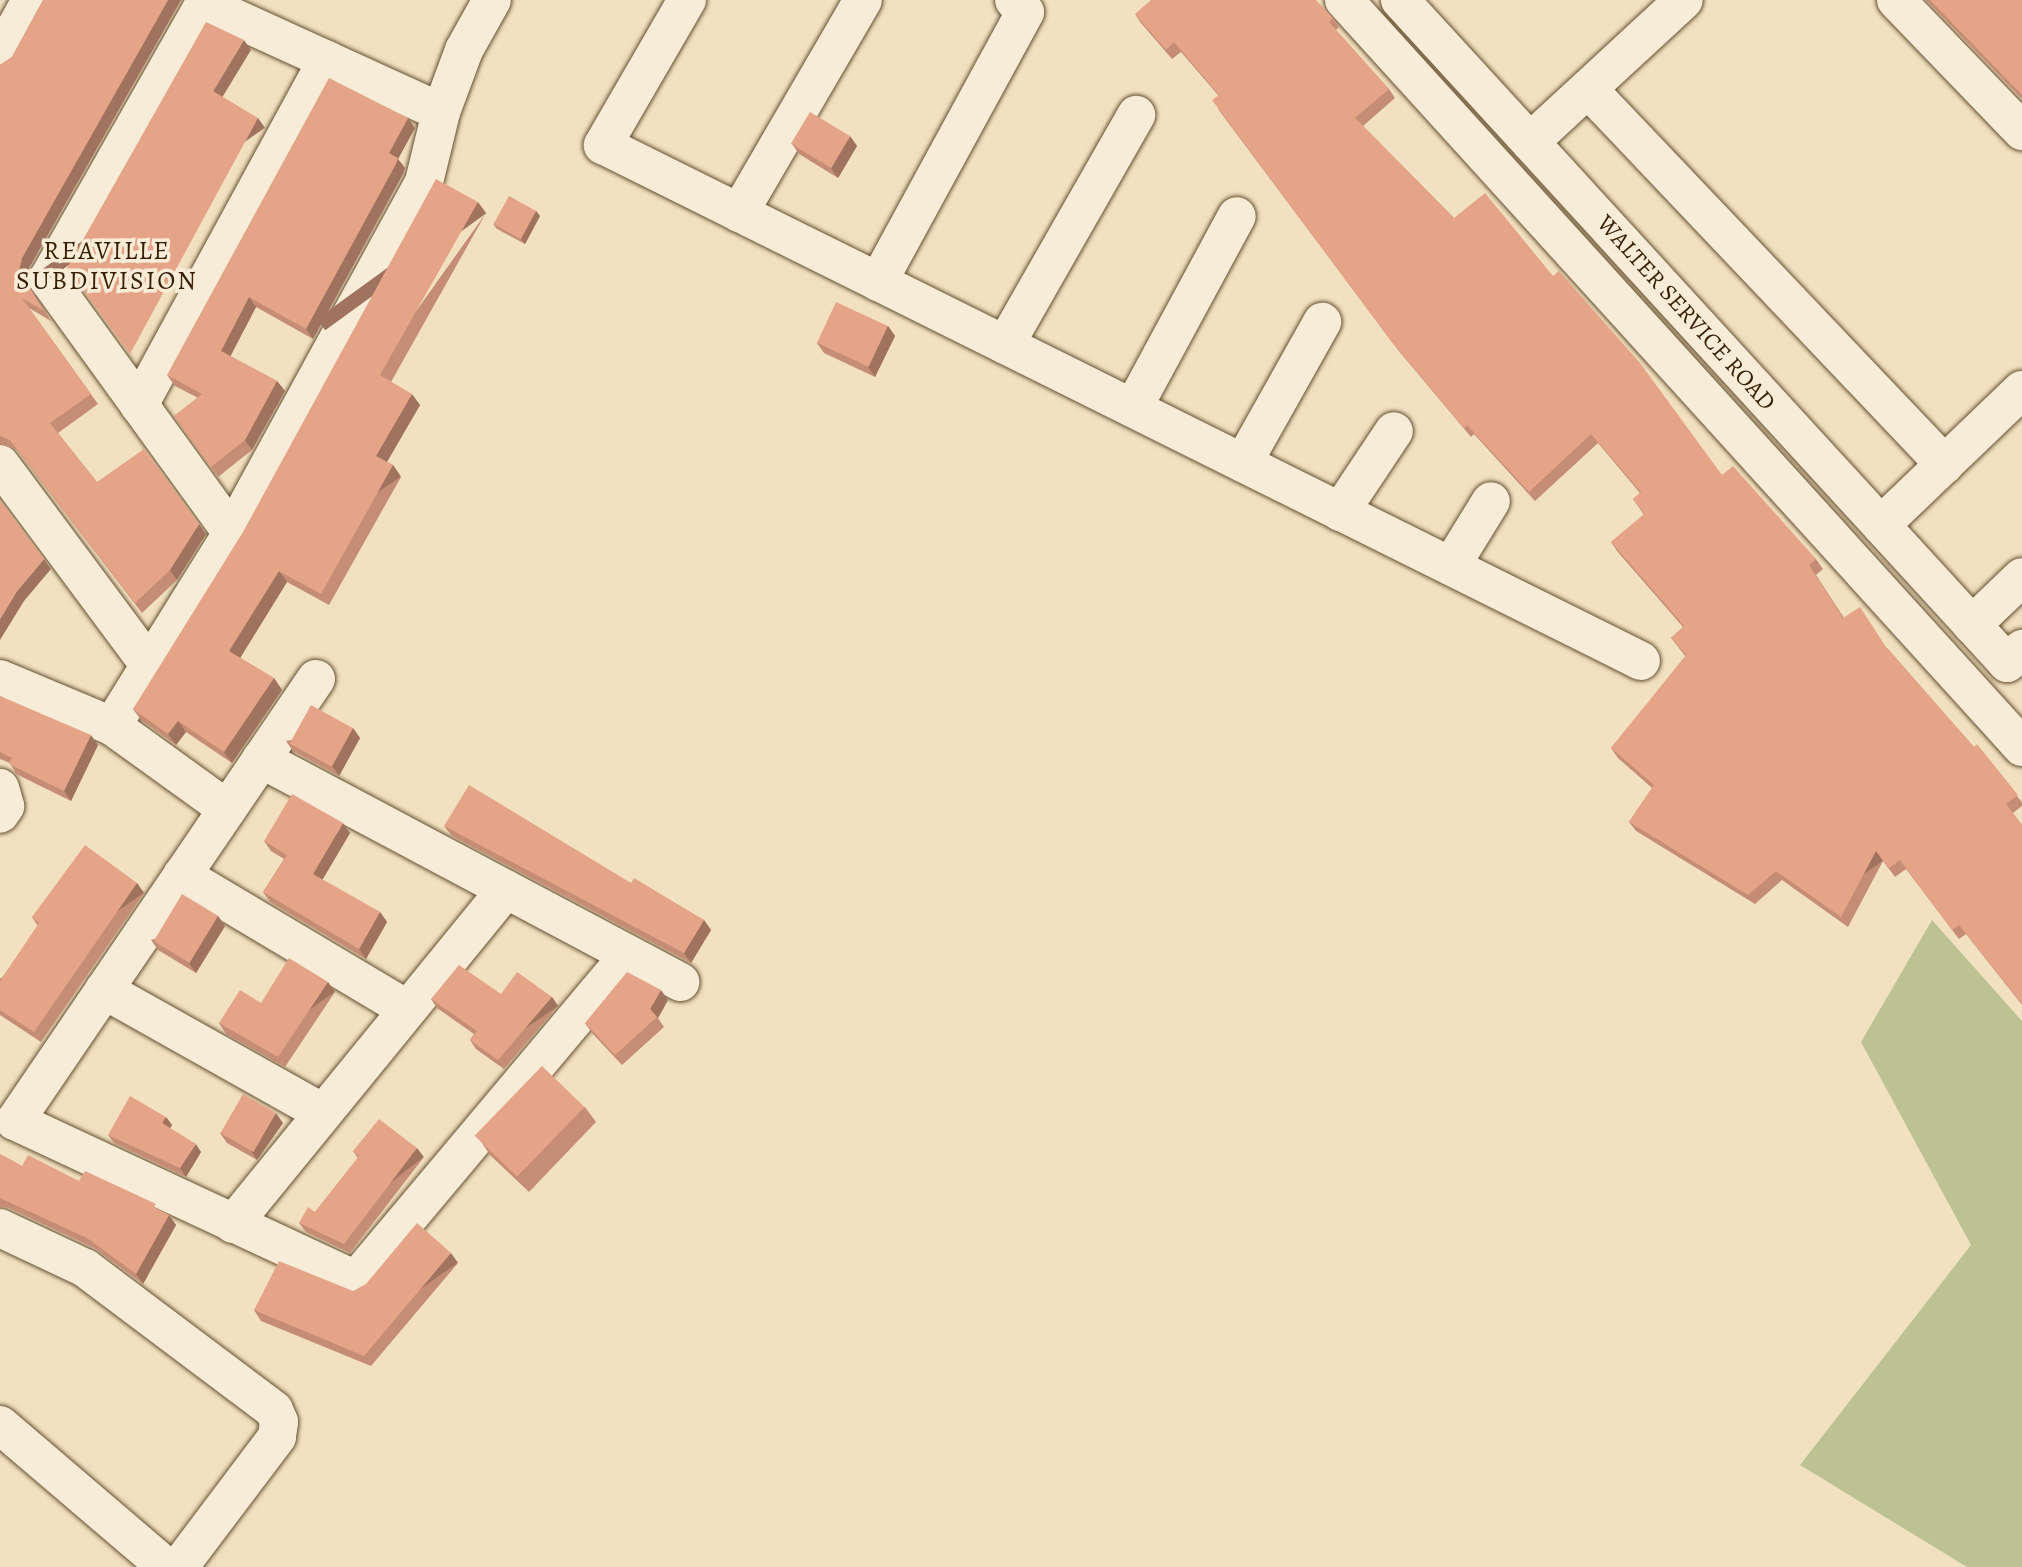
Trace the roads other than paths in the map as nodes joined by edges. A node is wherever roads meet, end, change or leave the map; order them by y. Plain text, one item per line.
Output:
1 (31, 0) edge
2 (492, 0) edge
3 (687, 0) edge
4 (863, 0) edge
5 (1014, 0) edge
6 (1344, 0) edge
7 (1400, 0) edge
8 (1684, 0) edge
9 (1896, 0) edge
10 (0, 56) edge
11 (327, 60) junction
12 (1588, 89) junction
13 (441, 112) junction
14 (1136, 115) dead end
15 (2022, 131) edge
16 (1530, 142) junction
17 (739, 213) junction
18 (1237, 216) dead end
19 (878, 282) junction
20 (1322, 322) dead end
21 (1005, 345) junction
22 (2022, 390) edge
23 (139, 405) junction
24 (1133, 408) junction
25 (1394, 431) dead end
26 (1243, 463) junction
27 (1945, 465) junction
28 (5, 485) edge
29 (1491, 501) dead end
30 (1340, 512) junction
31 (1881, 526) junction
32 (232, 533) junction
33 (1451, 566) junction
34 (2022, 577) edge
35 (1972, 625) junction
36 (2022, 649) edge
37 (1642, 661) dead end
38 (151, 667) junction
39 (0, 679) edge
40 (316, 679) dead end
41 (111, 726) junction
42 (2022, 747) edge
43 (261, 759) junction
44 (0, 788) edge
45 (227, 809) junction
46 (0, 814) edge
47 (182, 875) junction
48 (506, 889) junction
49 (629, 955) junction
50 (680, 982) dead end
51 (104, 990) junction
52 (407, 1009) junction
53 (321, 1112) junction
54 (233, 1224) junction
55 (0, 1228) edge
56 (0, 1425) edge
57 (166, 1567) edge
58 (179, 1567) edge

1 - 10 street
2 - 13 street
3 - 17 street
4 - 17 street
5 - 19 street
6 - 42 street
7 - 16 street, WALTER SERVICE ROAD
8 - 12 street
9 - 15 street
11 - 13 street
11 - 23 street
11 - 23 street
12 - 16 street
12 - 27 street
13 - 32 street
14 - 21 street
16 - 31 street, WALTER SERVICE ROAD
17 - 19 street
18 - 24 street
19 - 21 street
20 - 26 street
21 - 24 street
22 - 27 street
23 - 32 street
24 - 26 street
25 - 30 street
26 - 30 street
27 - 31 street
28 - 38 street
29 - 33 street
30 - 33 street
31 - 35 street, WALTER SERVICE ROAD
32 - 38 street
33 - 37 street
34 - 35 street
35 - 36 street, WALTER SERVICE ROAD
38 - 41 street
39 - 41 street
40 - 43 street
41 - 45 street
43 - 45 street
43 - 48 street
44 - 46 street
45 - 47 street
47 - 51 street
47 - 52 street
48 - 49 street
48 - 52 street
49 - 50 street
49 - 54 street
51 - 53 street
51 - 54 street
52 - 53 street
53 - 54 street
55 - 58 street
56 - 57 street

